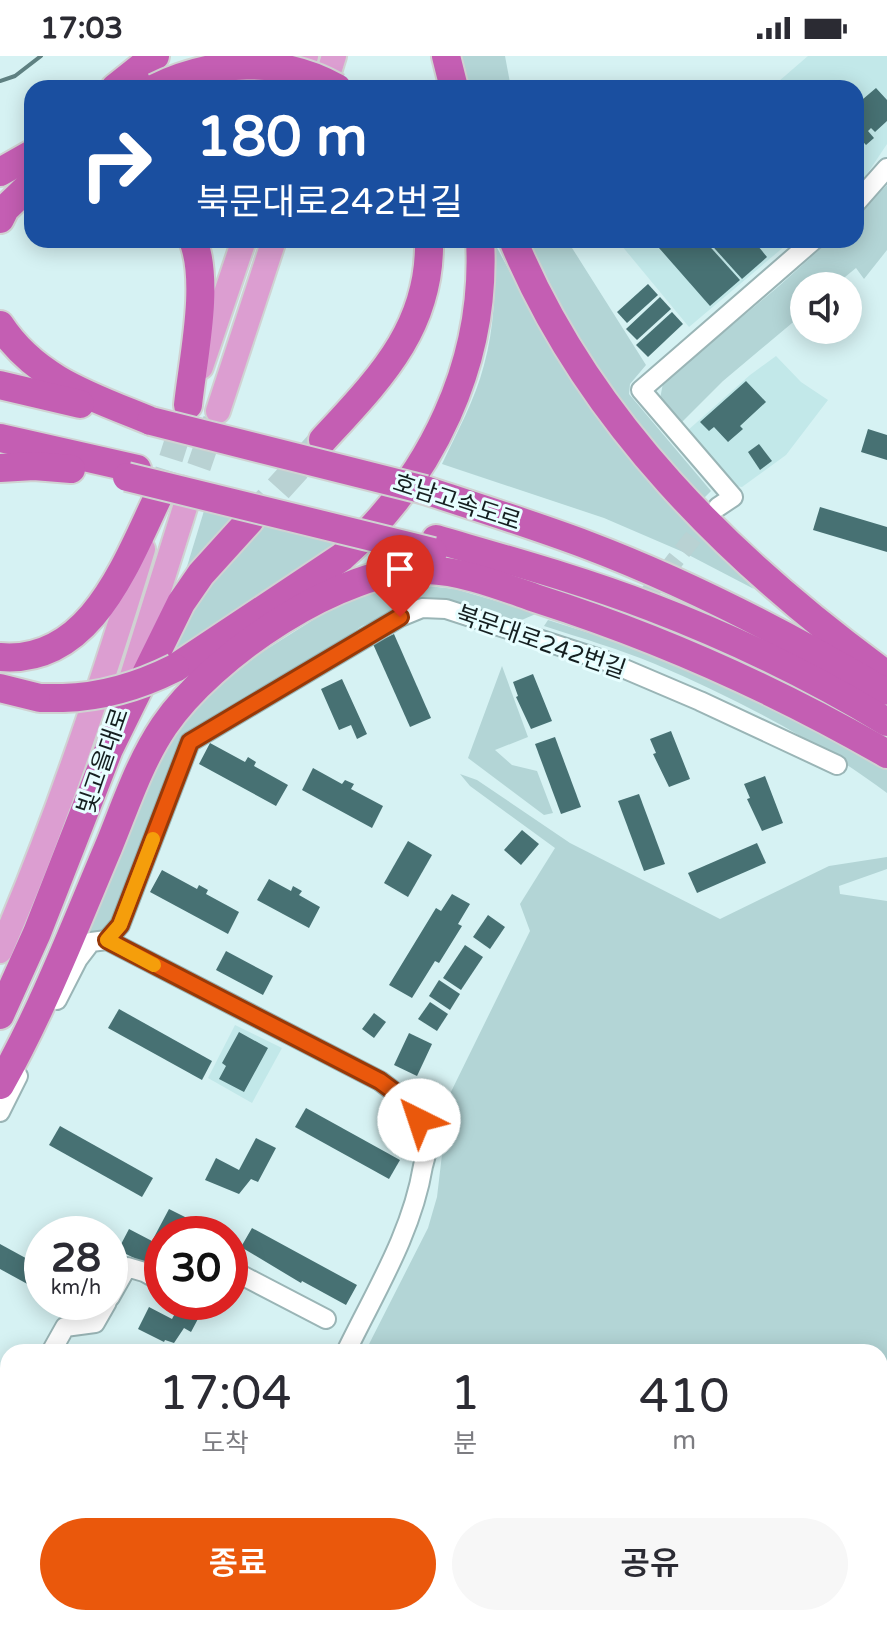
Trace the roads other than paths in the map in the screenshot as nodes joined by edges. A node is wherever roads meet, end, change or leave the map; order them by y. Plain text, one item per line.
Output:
1 (155, 56) edge
2 (306, 56) edge
3 (334, 56) edge
4 (446, 56) edge
5 (125, 80) edge
6 (172, 80) edge
7 (298, 80) edge
8 (324, 80) edge
9 (326, 80) edge
10 (452, 80) edge
11 (24, 157) edge
12 (887, 168) edge
13 (3, 170) edge
14 (24, 191) edge
15 (864, 194) edge
16 (0, 219) edge
17 (195, 248) edge
18 (241, 248) edge
19 (271, 248) edge
20 (429, 248) edge
21 (481, 248) edge
22 (516, 248) edge
23 (805, 248) edge
24 (0, 325) edge
25 (0, 385) edge
26 (188, 405) joint
27 (218, 411) tunnel mouth
28 (151, 421) junction
29 (0, 438) edge
30 (323, 440) tunnel mouth
31 (0, 468) edge
32 (132, 473) junction
33 (160, 493) joint
34 (187, 501) tunnel mouth
35 (718, 507) tunnel mouth
36 (250, 520) tunnel mouth
37 (434, 546) junction
38 (534, 624) junction
39 (614, 637) dead end
40 (0, 657) edge
41 (887, 675) edge
42 (0, 688) edge
43 (887, 694) edge
44 (887, 722) edge
45 (887, 736) edge
46 (109, 749) junction
47 (887, 754) edge
48 (837, 765) dead end
49 (107, 940) junction
50 (0, 951) edge
51 (0, 1015) edge
52 (0, 1085) edge
53 (0, 1112) edge
54 (248, 1278) edge
55 (326, 1319) dead end
56 (97, 1320) edge
57 (55, 1344) edge
58 (350, 1344) edge

1 - 5 highway
2 - 7 main road
3 - 9 main road
4 - 10 highway
6 - 8 highway, bridge
11 - 13 highway
12 - 15 street
14 - 16 highway
17 - 26 highway
18 - 26 main road
19 - 27 main road
20 - 30 highway
21 - 42 highway, bridge
22 - 41 highway
23 - 35 street
24 - 28 highway
25 - 28 highway, 호남고속도로
28 - 43 highway, 호남고속도로, bridge
29 - 32 highway, 호남고속도로
31 - 32 highway
32 - 37 highway, 호남고속도로
33 - 40 highway
33 - 50 main road, 빛고을대로
34 - 46 main road, 빛고을대로
36 - 46 highway
37 - 44 highway, 호남고속도로
37 - 45 highway
38 - 39 street
38 - 48 street, 북문대로242번길
38 - 49 street, 북문대로242번길
46 - 51 highway, 빛고을대로
47 - 52 highway
49 - 53 street, 북문대로242번길
49 - 58 street
54 - 55 street
56 - 57 street

